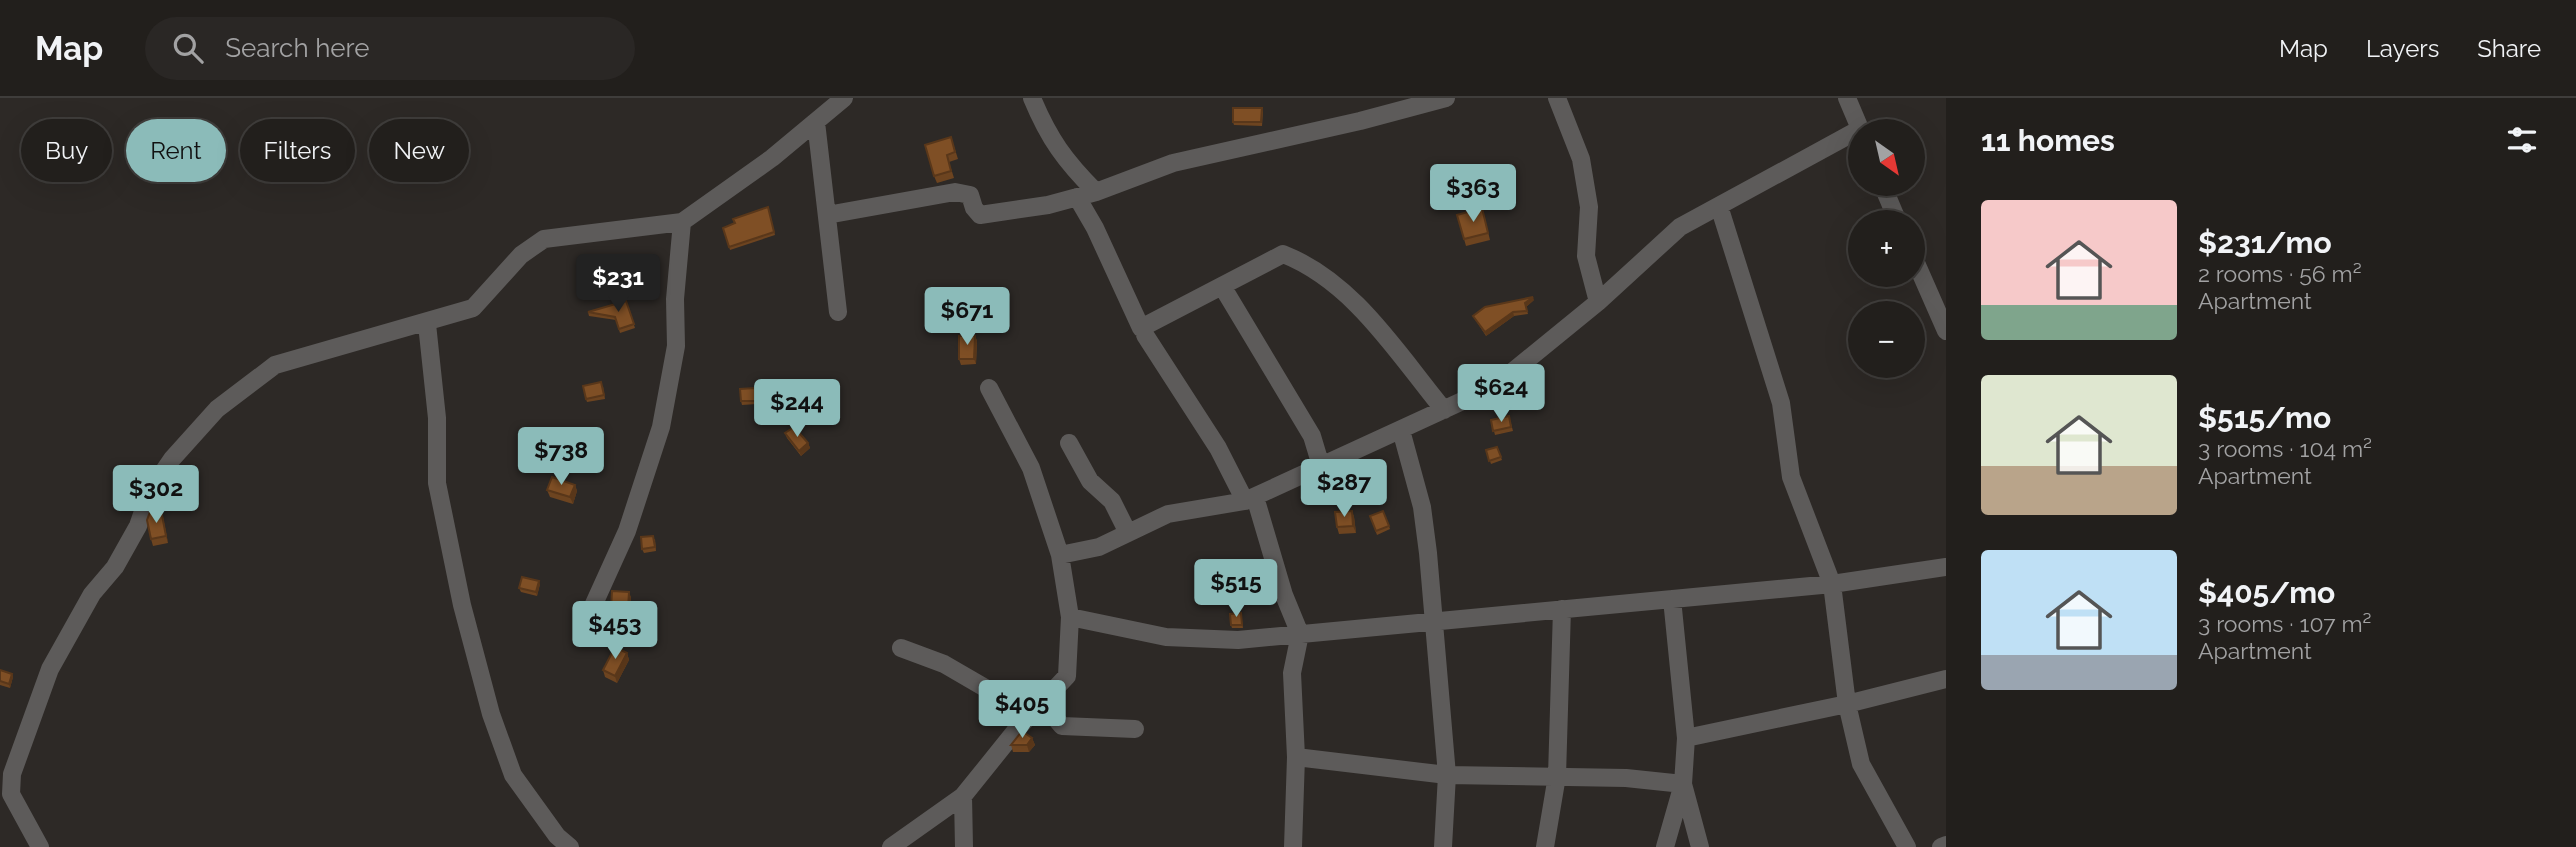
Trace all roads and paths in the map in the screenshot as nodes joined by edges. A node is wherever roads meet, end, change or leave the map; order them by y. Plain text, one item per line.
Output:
1 (844, 98) edge
2 (1032, 98) edge
3 (1446, 98) edge
4 (1557, 98) edge
5 (1847, 98) edge
6 (1856, 119) edge
7 (816, 122) junction
8 (1848, 136) edge
9 (1096, 192) junction
10 (1077, 197) junction
11 (1719, 206) junction
12 (827, 215) junction
13 (682, 222) junction
14 (1925, 283) edge
15 (1222, 286) junction
16 (1598, 302) junction
17 (838, 312) dead end
18 (427, 324) junction
19 (1946, 331) edge
20 (1145, 334) dead end
21 (989, 388) dead end
22 (1444, 410) junction
23 (1401, 429) junction
24 (1069, 443) dead end
25 (1321, 466) junction
26 (1250, 499) junction
27 (1128, 533) junction
28 (1060, 555) junction
29 (1946, 567) edge
30 (1832, 584) junction
31 (1672, 599) junction
32 (593, 606) dead end
33 (1562, 609) junction
34 (1070, 617) junction
35 (1432, 621) junction
36 (1300, 634) junction
37 (901, 648) dead end
38 (1946, 679) edge
39 (1847, 704) junction
40 (1036, 708) junction
41 (1135, 729) dead end
42 (1686, 738) junction
43 (1296, 757) junction
44 (1447, 775) junction
45 (1557, 776) junction
46 (1683, 784) junction
47 (963, 796) junction
48 (1946, 845) edge
49 (40, 847) edge
50 (570, 847) edge
51 (891, 847) edge
52 (964, 847) edge
53 (1293, 847) edge
54 (1443, 847) edge
55 (1545, 847) edge
56 (1665, 847) edge
57 (1700, 847) edge
58 (1907, 847) edge
59 (1941, 847) edge

1 - 7 street
2 - 9 street
3 - 9 street
4 - 16 street
5 - 6 street
7 - 12 street
7 - 13 street
8 - 11 street
9 - 10 street
10 - 12 street
10 - 15 street
11 - 16 street
11 - 30 street
12 - 17 street
13 - 18 street
13 - 32 street
14 - 19 street
15 - 22 street
15 - 25 street
16 - 22 street
18 - 49 street
18 - 50 street
20 - 26 street
21 - 28 street
22 - 23 street
23 - 25 street
23 - 35 street
24 - 27 street
25 - 26 street
26 - 27 street
26 - 36 street
27 - 28 street
28 - 34 street
29 - 30 street
30 - 31 street
30 - 39 street
31 - 33 street
31 - 42 street
33 - 35 street
33 - 45 street
34 - 36 street
34 - 40 street
35 - 36 street
35 - 44 street
36 - 43 street
37 - 40 street
38 - 39 street
39 - 42 street
39 - 58 street
40 - 41 street
40 - 47 street
42 - 46 street
43 - 44 street
43 - 53 street
44 - 45 street
44 - 54 street
45 - 46 street
45 - 55 street
46 - 56 street
46 - 57 street
47 - 51 street
47 - 52 street
48 - 59 street

